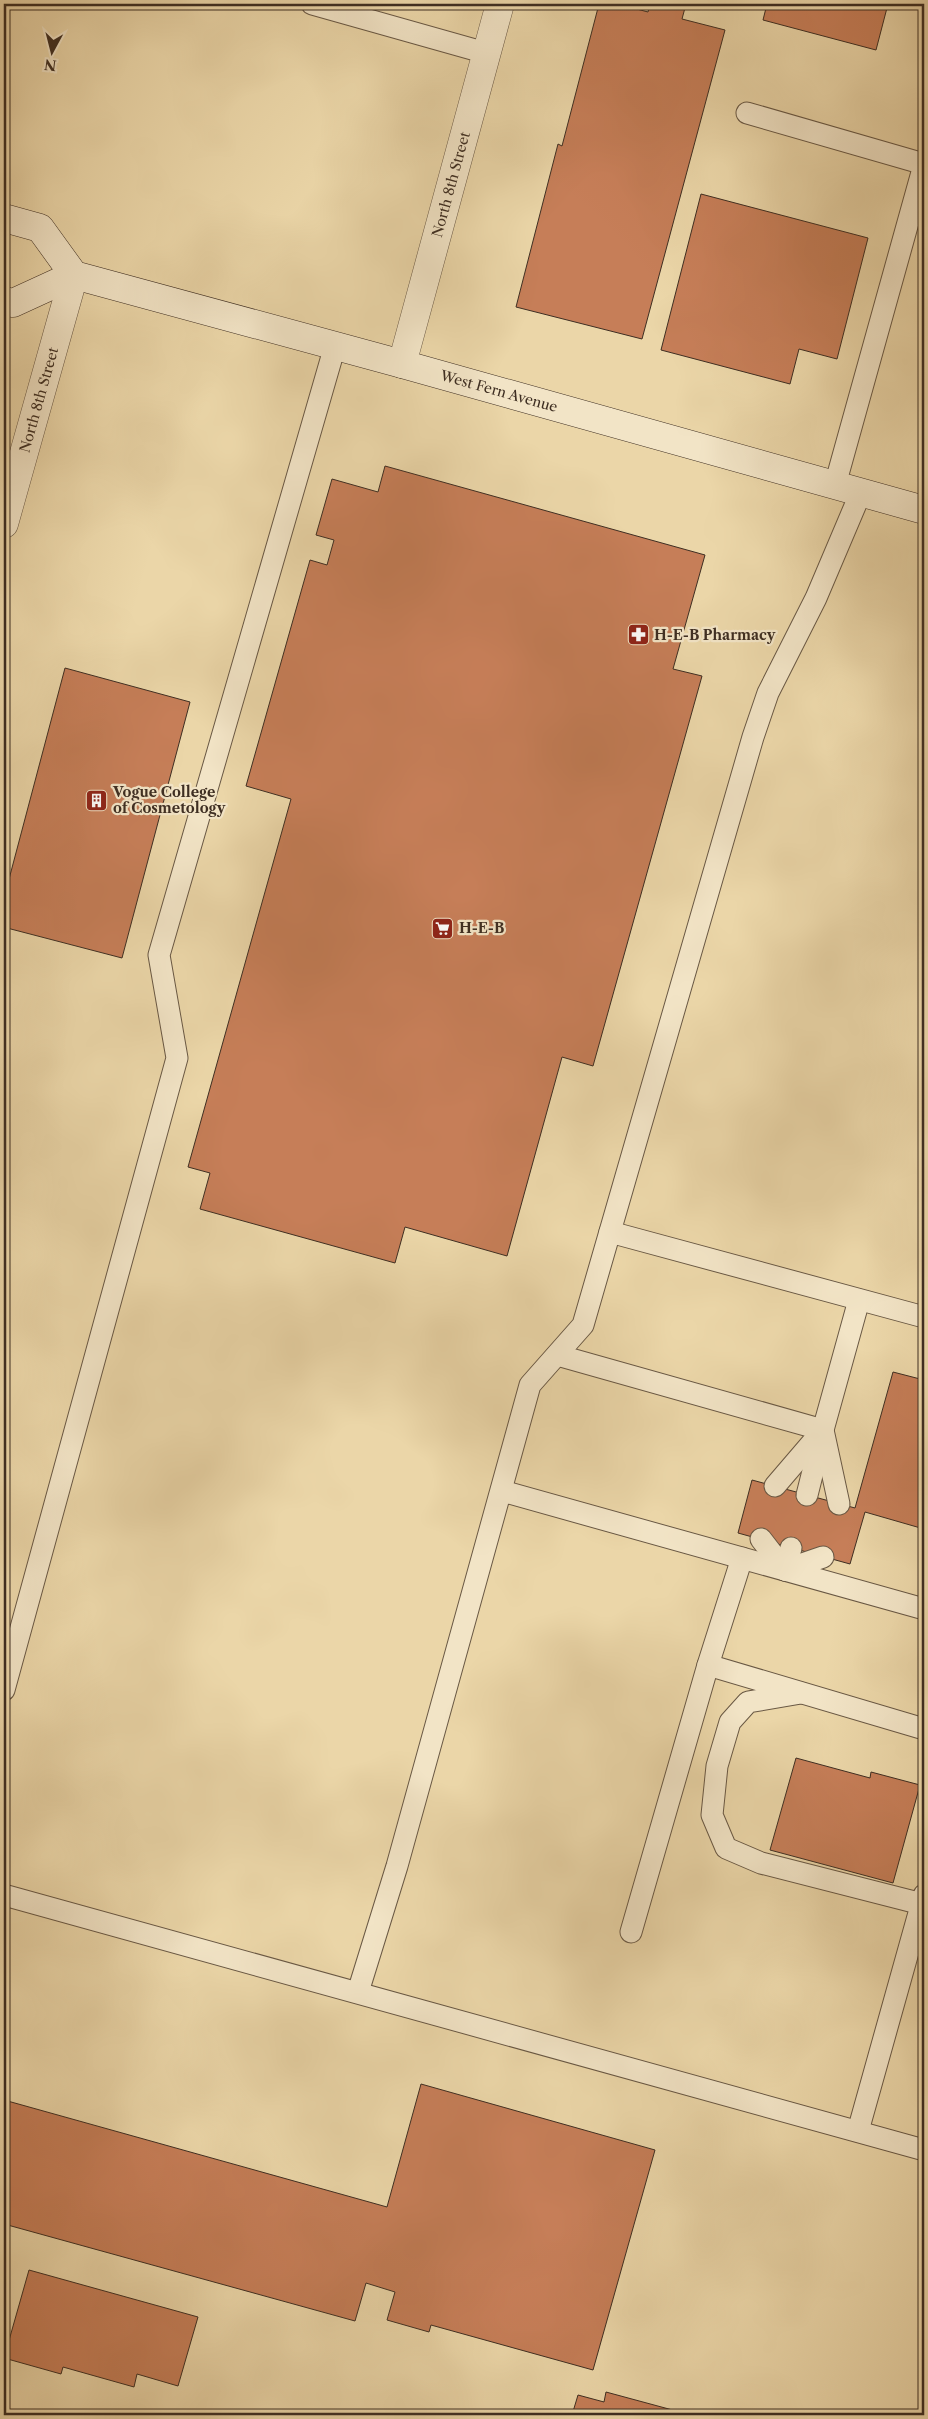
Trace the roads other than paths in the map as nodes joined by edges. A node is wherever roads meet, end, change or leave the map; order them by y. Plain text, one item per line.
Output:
1 (312, 4) edge
2 (500, 4) edge
3 (486, 53) junction
4 (747, 113) dead end
5 (924, 164) edge
6 (918, 214) edge
7 (4, 218) edge
8 (74, 276) junction
9 (4, 301) edge
10 (334, 346) junction
11 (402, 364) junction
12 (835, 485) junction
13 (861, 492) junction
14 (924, 510) edge
15 (4, 524) edge
16 (610, 1232) junction
17 (859, 1300) junction
18 (924, 1317) edge
19 (556, 1355) junction
20 (823, 1430) junction
21 (775, 1486) dead end
22 (502, 1491) junction
23 (807, 1495) dead end
24 (839, 1504) dead end
25 (761, 1539) dead end
26 (791, 1548) dead end
27 (823, 1556) dead end
28 (742, 1558) junction
29 (785, 1570) junction
30 (924, 1608) edge
31 (708, 1665) junction
32 (4, 1690) edge
33 (801, 1692) junction
34 (924, 1729) edge
35 (4, 1894) edge
36 (923, 1899) edge
37 (631, 1932) dead end
38 (358, 1992) junction
39 (858, 2131) junction
40 (924, 2150) edge

1 - 3 lane
2 - 3 street, North 8th Street
3 - 11 street, North 8th Street
4 - 5 lane
5 - 6 lane
6 - 12 lane
7 - 8 street
8 - 9 street
8 - 10 street, West Fern Avenue
8 - 15 street, North 8th Street
10 - 11 street, West Fern Avenue
10 - 32 lane
11 - 12 street, West Fern Avenue
12 - 13 street, West Fern Avenue
13 - 14 street, West Fern Avenue
13 - 16 lane
16 - 17 lane
16 - 19 lane
17 - 18 lane
17 - 20 lane
19 - 20 lane
19 - 22 lane
20 - 21 lane
20 - 23 lane
20 - 24 lane
22 - 28 lane
22 - 38 lane
25 - 29 lane
26 - 29 lane
27 - 29 lane
28 - 29 lane
28 - 31 lane
29 - 30 lane
31 - 33 lane
31 - 37 lane
33 - 34 lane
33 - 36 lane
35 - 38 lane
36 - 39 lane
38 - 39 lane
39 - 40 lane

